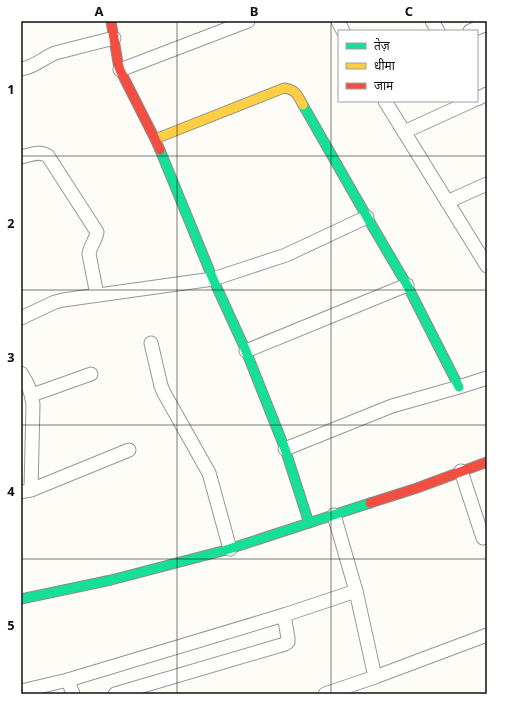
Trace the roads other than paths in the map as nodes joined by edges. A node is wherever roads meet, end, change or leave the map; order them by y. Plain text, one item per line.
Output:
1 (248, 21) edge
2 (338, 21) edge
3 (432, 21) edge
4 (113, 22) edge
5 (487, 24) edge
6 (342, 30) edge
7 (437, 30) edge
8 (472, 30) edge
9 (114, 38) junction
10 (21, 69) edge
11 (120, 70) junction
12 (386, 102) edge
13 (467, 102) edge
14 (404, 132) junction
15 (155, 139) junction
16 (21, 157) edge
17 (487, 184) edge
18 (447, 202) junction
19 (366, 217) junction
20 (487, 266) edge
21 (213, 278) junction
22 (407, 285) junction
23 (97, 295) junction
24 (21, 318) edge
25 (151, 343) dead end
26 (246, 352) junction
27 (21, 373) edge
28 (91, 374) dead end
29 (487, 378) edge
30 (459, 387) junction
31 (32, 395) junction
32 (285, 449) junction
33 (129, 450) dead end
34 (487, 462) edge
35 (461, 471) junction
36 (26, 491) edge
37 (334, 515) junction
38 (309, 523) junction
39 (486, 542) edge
40 (230, 549) junction
41 (356, 591) junction
42 (21, 599) edge
43 (284, 615) junction
44 (487, 635) edge
45 (375, 677) junction
46 (68, 680) junction
47 (21, 691) edge
48 (73, 694) edge
49 (115, 694) edge
50 (325, 694) edge

1 - 11 street
2 - 6 street
3 - 7 street
4 - 9 street
5 - 8 street
9 - 10 street
9 - 11 street
11 - 15 street
12 - 14 street
13 - 14 street
14 - 18 street
15 - 19 street
15 - 21 street
16 - 23 street
17 - 18 street
18 - 20 street
19 - 21 street
19 - 22 street
21 - 23 street
21 - 26 street
22 - 26 street
22 - 30 street
23 - 24 street
25 - 40 street
26 - 32 street
27 - 31 street
28 - 31 street
29 - 30 street
30 - 32 street
31 - 36 street
32 - 38 street
33 - 36 street
34 - 35 street
35 - 37 street
35 - 39 street
37 - 38 street
37 - 41 street
38 - 40 street
40 - 42 street
41 - 43 street
41 - 45 street
43 - 46 street
43 - 49 street
44 - 45 street
45 - 50 street
46 - 47 street
46 - 48 street

